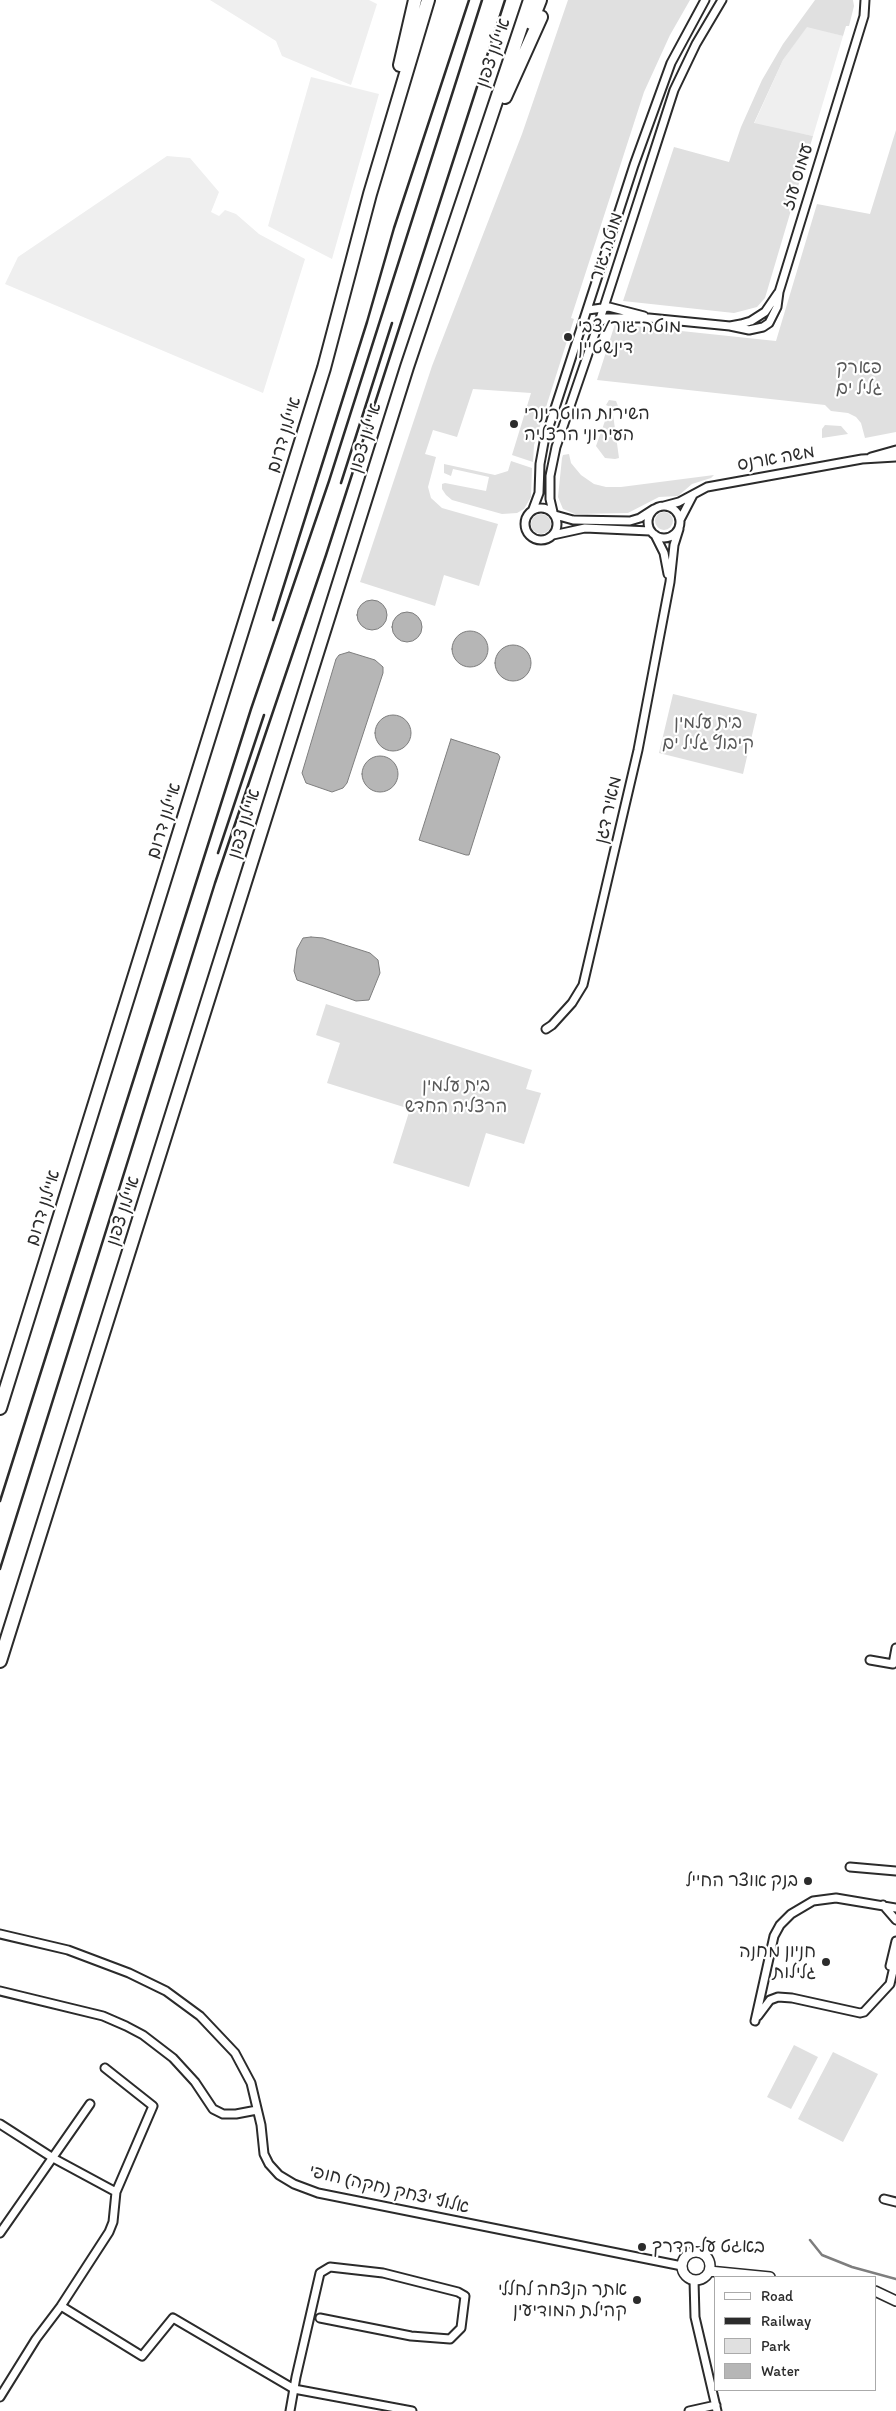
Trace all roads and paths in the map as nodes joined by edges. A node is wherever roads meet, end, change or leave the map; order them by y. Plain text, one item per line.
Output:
1 (416, 0) edge
2 (428, 0) edge
3 (435, 0) edge
4 (530, 0) edge
5 (540, 0) edge
6 (548, 0) edge
7 (705, 0) edge
8 (722, 0) edge
9 (866, 0) edge
10 (501, 106) junction
11 (370, 194) junction
12 (357, 244) junction
13 (595, 288) junction
14 (779, 292) junction
15 (608, 296) junction
16 (616, 308) junction
17 (601, 309) junction
18 (588, 310) junction
19 (613, 318) junction
20 (649, 318) junction
21 (599, 323) junction
22 (730, 326) junction
23 (407, 367) junction
24 (896, 450) edge
25 (896, 457) edge
26 (866, 458) junction
27 (693, 494) junction
28 (664, 506) junction
29 (533, 509) junction
30 (654, 509) junction
31 (554, 514) junction
32 (680, 520) junction
33 (679, 529) junction
34 (652, 532) junction
35 (552, 535) junction
36 (670, 582) junction
37 (546, 1029) dead end
38 (0, 1408) edge
39 (896, 1648) edge
40 (870, 1660) dead end
41 (0, 1661) edge
42 (850, 1867) dead end
43 (896, 1872) edge
44 (882, 1904) junction
45 (896, 1908) edge
46 (896, 1920) edge
47 (0, 1934) edge
48 (896, 1941) edge
49 (896, 1958) edge
50 (0, 1991) edge
51 (884, 1993) junction
52 (105, 2068) dead end
53 (90, 2104) dead end
54 (257, 2110) junction
55 (0, 2124) edge
56 (53, 2158) junction
57 (116, 2192) junction
58 (884, 2199) dead end
59 (896, 2202) edge
60 (0, 2233) edge
61 (682, 2266) junction
62 (709, 2271) junction
63 (760, 2276) edge
64 (694, 2280) junction
65 (876, 2292) edge
66 (896, 2302) edge
67 (61, 2306) junction
68 (320, 2318) dead end
69 (294, 2389) junction
70 (0, 2397) edge
71 (717, 2408) edge
72 (290, 2411) edge
73 (412, 2411) edge
74 (689, 2411) edge

1 - 11 highway
2 - 11 highway, איילון דרום
3 - 12 highway, איילון דרום
4 - 23 highway, איילון צפון
5 - 10 highway
6 - 10 highway
7 - 13 street, מוטה גור
8 - 15 street, מוטה גור
9 - 14 street, עמוס עוז
10 - 23 highway
11 - 12 highway, איילון דרום
12 - 38 highway, איילון דרום
13 - 17 street
13 - 18 street, מוטה גור
14 - 22 street
14 - 22 street, עמוס עוז
15 - 16 street
15 - 17 street, מוטה גור
16 - 17 street
16 - 20 street
17 - 18 street
17 - 19 street
17 - 21 street, מוטה גור
18 - 29 street, מוטה גור
19 - 20 street
19 - 21 street
20 - 22 street, עמוס עוז
21 - 31 street, מוטה גור
23 - 41 highway, איילון צפון
24 - 26 street, משה ארנס
25 - 26 street, משה ארנס
26 - 27 street, משה ארנס
27 - 28 street, משה ארנס
27 - 32 street
28 - 30 street
28 - 32 street
29 - 31 street
29 - 35 street
30 - 31 street
30 - 34 street
31 - 35 street
32 - 33 street
33 - 34 street
33 - 36 street, מאיר דגן
34 - 35 street
34 - 36 street, מאיר דגן
36 - 37 street, מאיר דגן
39 - 40 street
42 - 43 street
44 - 45 street
44 - 46 street
44 - 51 street
47 - 54 street, אלוף יצחק (חקה) חופי
48 - 51 street
49 - 51 street
50 - 54 street
52 - 57 street
53 - 56 street
54 - 61 street, אלוף יצחק (חקה) חופי
55 - 56 street
56 - 57 street
56 - 60 street
57 - 67 street
58 - 59 street
61 - 62 street
61 - 64 street
62 - 63 street
62 - 64 street
64 - 71 street
65 - 66 street
67 - 69 street
67 - 70 street
68 - 69 street
69 - 72 street
69 - 73 street
71 - 74 street

